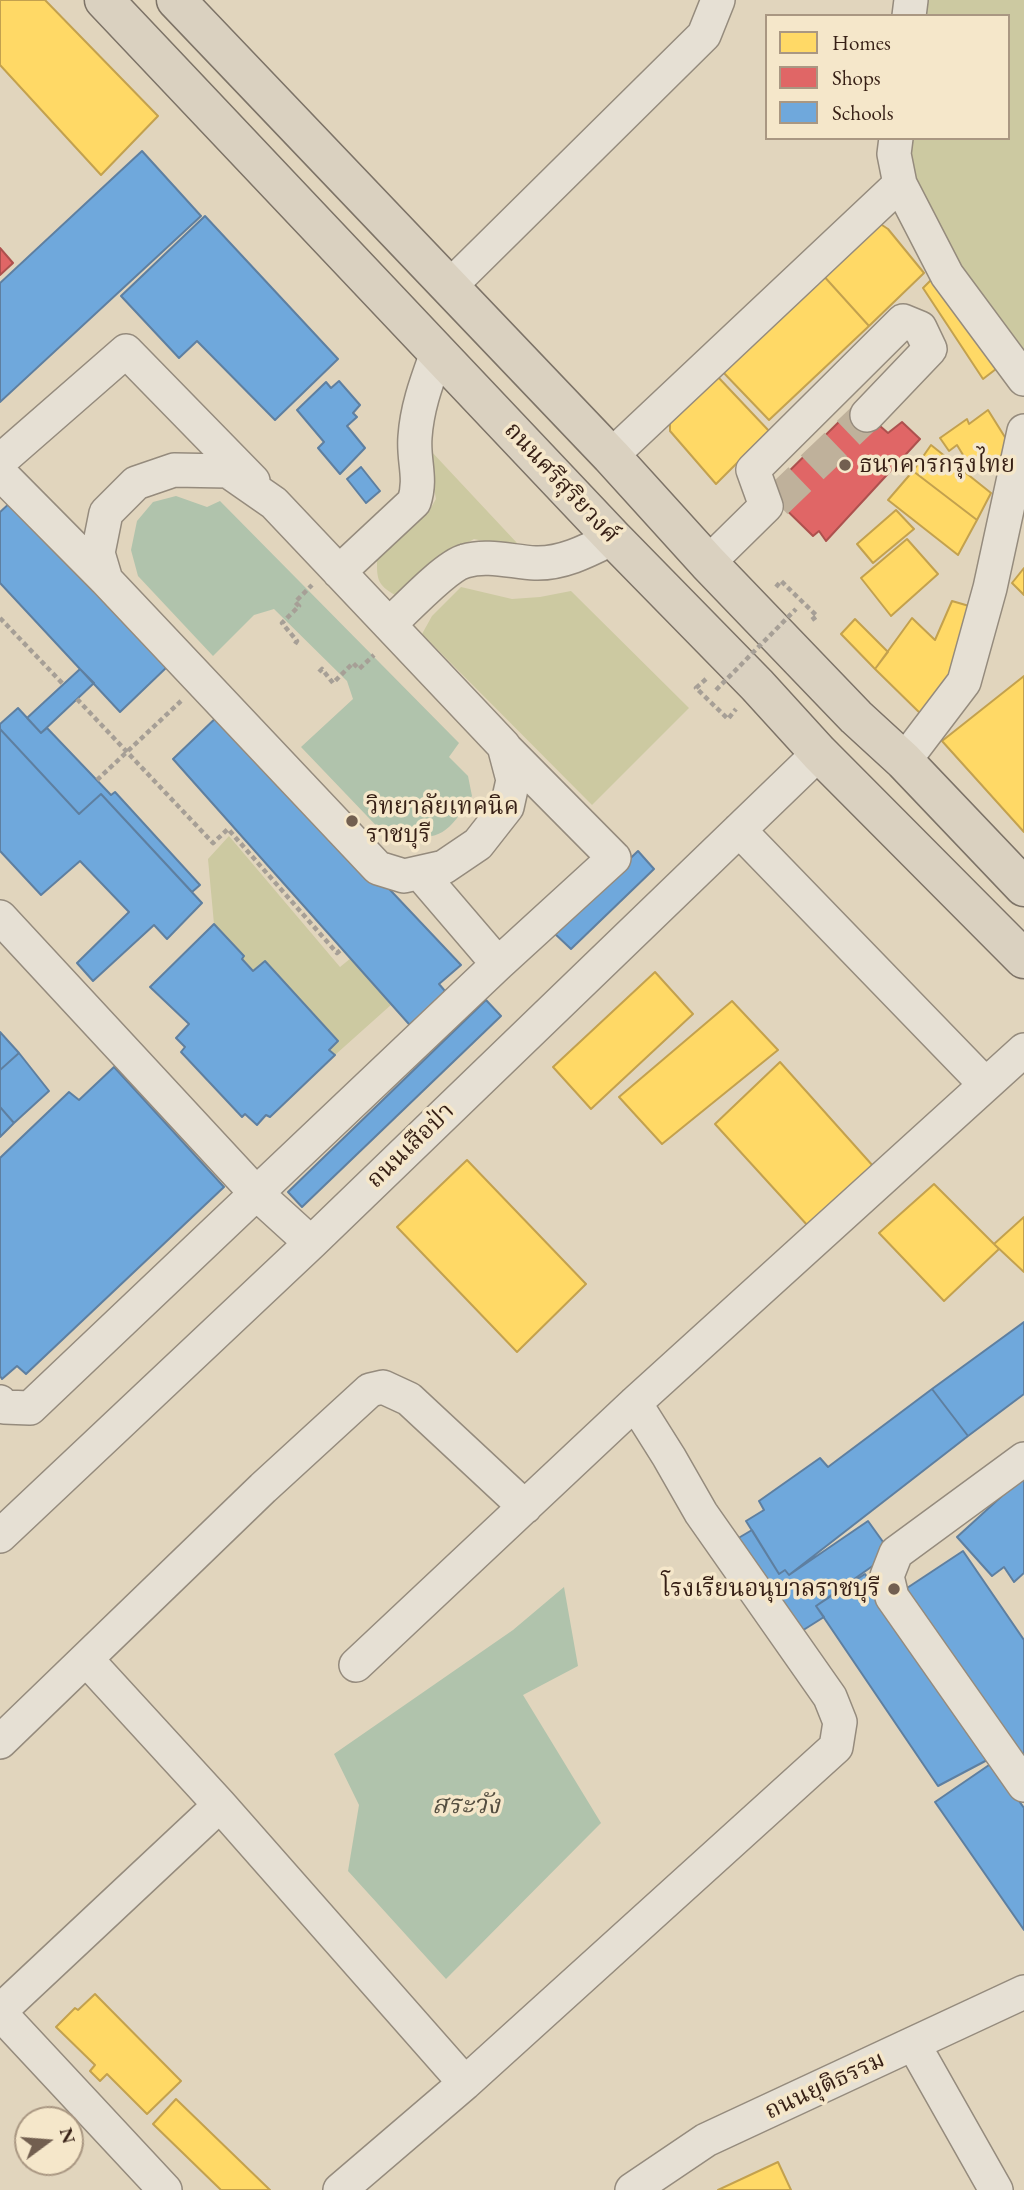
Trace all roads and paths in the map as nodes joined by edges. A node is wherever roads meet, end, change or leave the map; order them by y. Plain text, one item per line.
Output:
1 (104, 0) edge
2 (176, 0) edge
3 (718, 0) edge
4 (896, 140) edge
5 (900, 184) junction
6 (450, 286) junction
7 (437, 353) junction
8 (1024, 379) edge
9 (867, 415) tunnel mouth
10 (1024, 431) edge
11 (611, 456) junction
12 (0, 461) edge
13 (0, 473) edge
14 (275, 503) junction
15 (613, 538) junction
16 (708, 563) junction
17 (326, 578) junction
18 (106, 580) junction
19 (781, 581) dead end
20 (0, 618) edge
21 (386, 636) junction
22 (295, 644) dead end
23 (319, 672) dead end
24 (201, 681) junction
25 (63, 684) dead end
26 (77, 699) dead end
27 (856, 717) junction
28 (728, 719) dead end
29 (504, 746) junction
30 (127, 752) junction
31 (819, 753) junction
32 (904, 761) junction
33 (97, 780) dead end
34 (739, 830) junction
35 (419, 873) junction
36 (1024, 887) edge
37 (0, 917) edge
38 (342, 949) dead end
39 (1024, 959) edge
40 (498, 964) junction
41 (1024, 1049) edge
42 (985, 1084) junction
43 (256, 1193) junction
44 (311, 1243) junction
45 (0, 1402) edge
46 (635, 1403) junction
47 (1024, 1459) edge
48 (525, 1507) junction
49 (0, 1536) edge
50 (87, 1660) junction
51 (356, 1665) dead end
52 (0, 1742) edge
53 (1024, 1785) edge
54 (219, 1805) junction
55 (1024, 1992) edge
56 (0, 2012) edge
57 (914, 2045) junction
58 (465, 2083) junction
59 (166, 2190) edge
60 (340, 2190) edge
61 (632, 2190) edge
62 (996, 2190) edge

1 - 7 main road, ถนนศรีสุริยวงศ์
2 - 6 main road
3 - 6 street
4 - 5 street
5 - 8 street
5 - 11 street
6 - 11 main road
7 - 15 main road, ถนนศรีสุริยวงศ์
7 - 17 street
9 - 16 street
10 - 32 street
11 - 16 main road
12 - 14 street
13 - 18 street
14 - 17 street
14 - 18 street
15 - 21 street
15 - 31 main road, ถนนศรีสุริยวงศ์
16 - 27 main road
17 - 21 street
17 - 22 path
18 - 24 street
19 - 28 path, bridge
20 - 25 path
21 - 23 path
21 - 29 street
24 - 30 path
24 - 35 street
26 - 30 path
27 - 31 main road
27 - 32 main road
29 - 35 street
29 - 40 street
30 - 33 path
30 - 38 path
31 - 34 street, ถนนเสือป่า
31 - 39 main road, ถนนศรีสุริยวงศ์
32 - 36 main road
34 - 42 street
34 - 44 street, ถนนเสือป่า
35 - 40 street
37 - 43 street
40 - 43 street
41 - 42 street
42 - 46 street
43 - 44 street
43 - 45 street
44 - 49 street, ถนนเสือป่า
46 - 48 street
46 - 58 street
47 - 53 street
48 - 50 street
48 - 51 street
50 - 52 street
50 - 54 street
54 - 56 street
54 - 58 street
55 - 57 street, ถนนยุติธรรม
56 - 59 street
57 - 61 street, ถนนยุติธรรม
57 - 62 street
58 - 60 street

